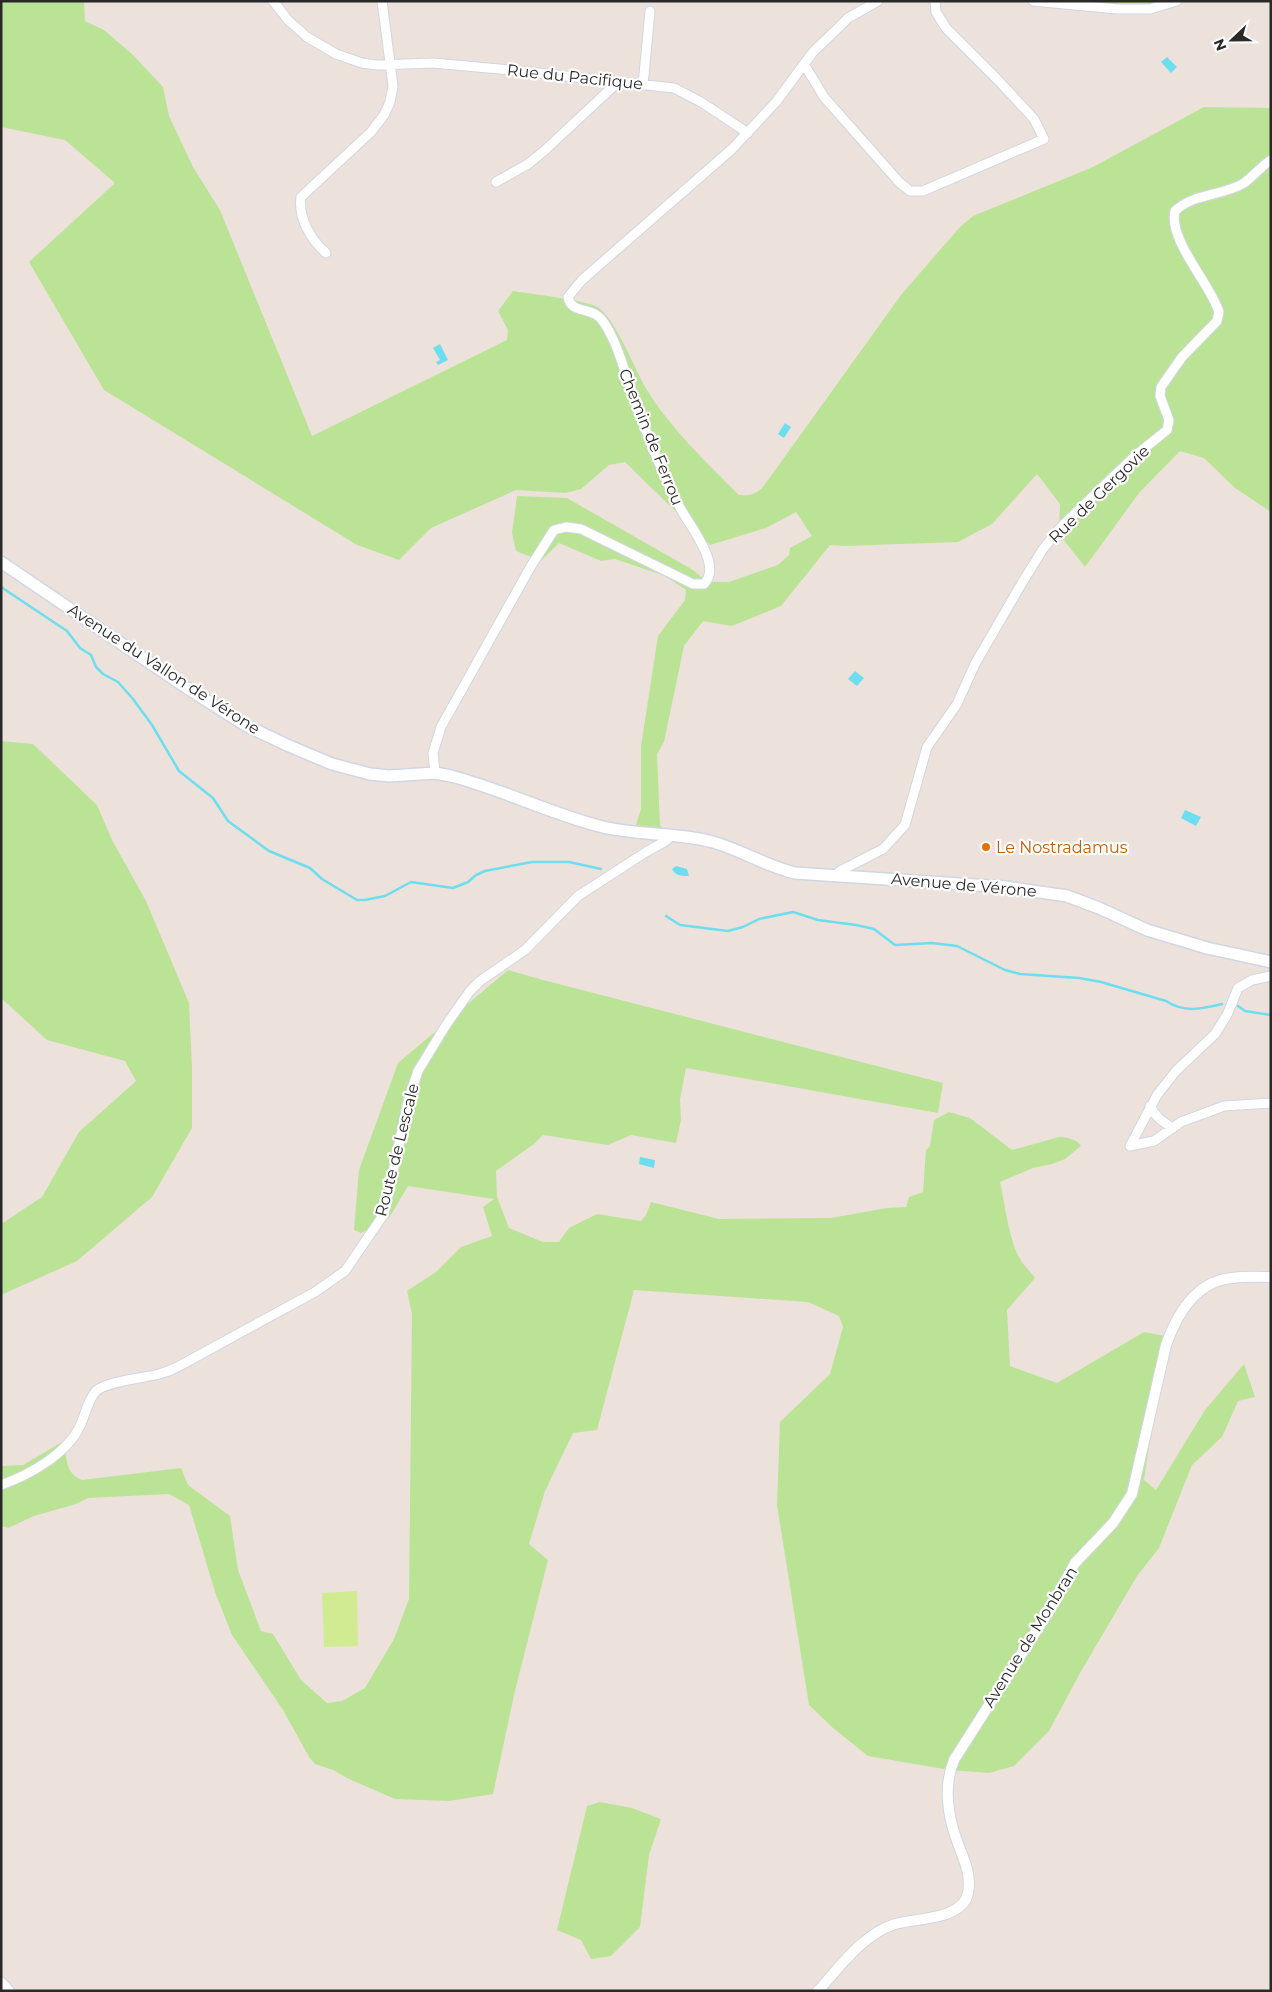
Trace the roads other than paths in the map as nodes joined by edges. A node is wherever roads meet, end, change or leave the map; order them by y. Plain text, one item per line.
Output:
1 (273, 1) edge
2 (382, 1) edge
3 (878, 1) edge
4 (935, 1) edge
5 (1033, 1) edge
6 (1177, 1) edge
7 (650, 11) dead end
8 (804, 64) junction
9 (390, 65) junction
10 (618, 82) junction
11 (642, 85) junction
12 (748, 133) junction
13 (1271, 160) edge
14 (496, 182) dead end
15 (326, 253) dead end
16 (1, 562) edge
17 (435, 773) junction
18 (652, 835) joint
19 (669, 836) junction
20 (837, 876) junction
21 (1271, 962) edge
22 (1271, 976) edge
23 (1271, 1103) edge
24 (1150, 1106) junction
25 (1173, 1128) junction
26 (1271, 1277) edge
27 (1, 1484) edge
28 (1, 1982) edge
29 (9, 1991) edge
30 (818, 1991) edge

1 - 9 street, Rue du Pacifique
2 - 9 street
3 - 8 street, Chemin de Ferrou
4 - 8 street
5 - 6 street
7 - 11 street
8 - 12 street, Chemin de Ferrou
9 - 10 street, Rue du Pacifique
9 - 15 street
10 - 11 street, Rue du Pacifique
10 - 14 street
11 - 12 street, Rue du Pacifique
12 - 17 street, Chemin de Ferrou
13 - 20 street, Rue de Gergovie
16 - 17 main road, Avenue du Vallon de Vérone
17 - 18 main road, Avenue du Vallon de Vérone
18 - 19 main road, Avenue de Vérone
19 - 20 main road, Avenue de Vérone
19 - 27 street, Route de Lescale
20 - 21 main road, Avenue de Vérone
22 - 24 street
23 - 25 street
24 - 25 street
24 - 25 street
26 - 30 street, Avenue de Monbran
28 - 29 street

